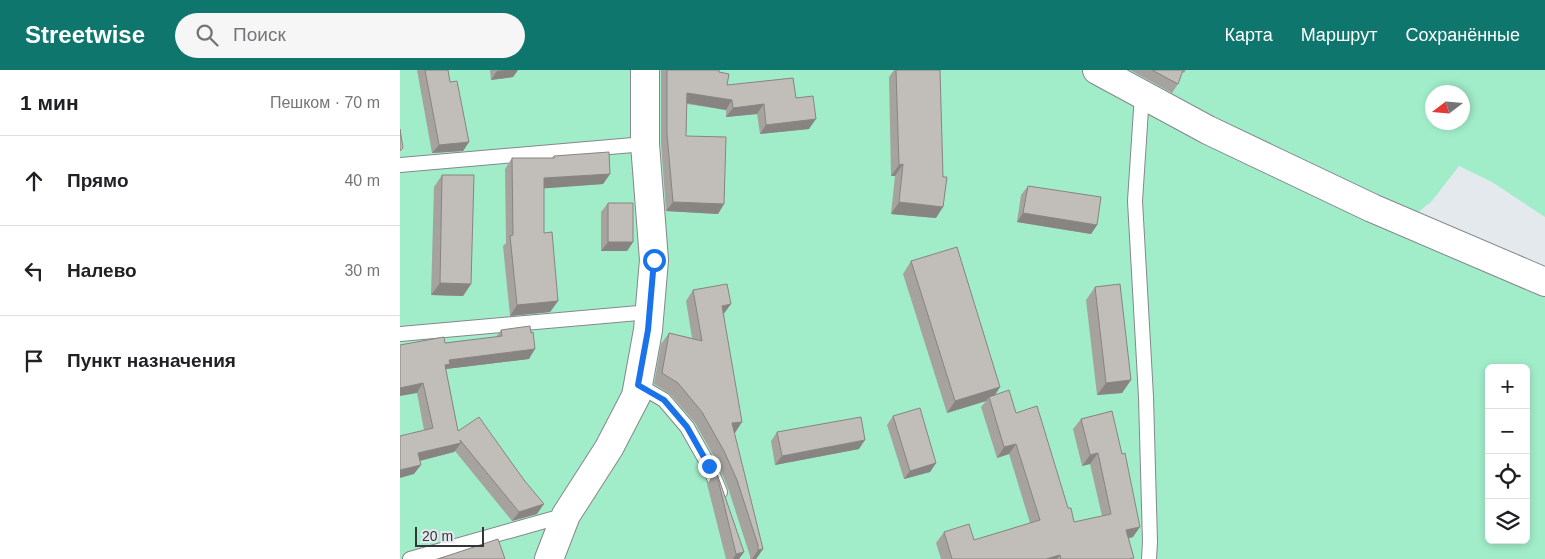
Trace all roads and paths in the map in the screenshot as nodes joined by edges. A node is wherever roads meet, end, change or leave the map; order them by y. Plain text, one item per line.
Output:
1 (645, 70) edge
2 (1097, 70) edge
3 (1142, 94) junction
4 (645, 144) junction
5 (400, 165) edge
6 (1545, 282) edge
7 (650, 312) junction
8 (400, 334) edge
9 (638, 385) junction
10 (724, 503) edge
11 (566, 515) junction
12 (410, 559) edge
13 (549, 559) edge
14 (1149, 559) edge

1 - 4 street
2 - 3 street
3 - 6 street
3 - 14 lane
4 - 5 lane
4 - 7 street
7 - 8 lane
7 - 9 street
9 - 10 lane
9 - 11 street
11 - 12 lane
11 - 13 street

